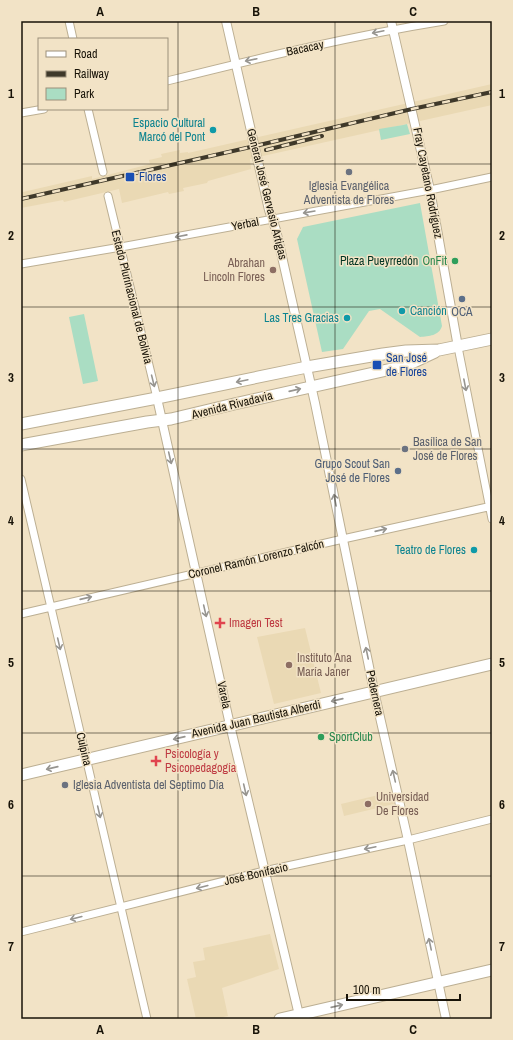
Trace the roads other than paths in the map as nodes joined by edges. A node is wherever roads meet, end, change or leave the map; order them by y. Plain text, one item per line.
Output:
1 (69, 21) edge
2 (226, 21) edge
3 (444, 21) edge
4 (392, 25) edge
5 (73, 38) edge
6 (236, 64) junction
7 (168, 81) edge
8 (39, 110) edge
9 (88, 110) edge
10 (21, 114) edge
11 (103, 172) dead end
12 (492, 177) edge
13 (430, 190) junction
14 (108, 196) dead end
15 (272, 219) junction
16 (121, 247) junction
17 (21, 264) edge
18 (492, 339) edge
19 (458, 346) junction
20 (439, 350) junction
21 (307, 367) junction
22 (311, 386) junction
23 (157, 398) junction
24 (161, 420) junction
25 (21, 424) edge
26 (21, 446) edge
27 (21, 479) edge
28 (491, 506) edge
29 (492, 518) edge
30 (343, 539) junction
31 (196, 573) junction
32 (50, 606) junction
33 (21, 614) edge
34 (492, 664) edge
35 (374, 691) junction
36 (230, 725) junction
37 (87, 760) junction
38 (21, 775) edge
39 (492, 819) edge
40 (408, 840) junction
41 (264, 872) junction
42 (121, 908) junction
43 (21, 932) edge
44 (492, 970) edge
45 (438, 982) junction
46 (299, 1015) junction
47 (147, 1019) edge
48 (280, 1019) edge
49 (446, 1019) edge

1 - 5 street
2 - 6 street, General José Gervasio Artigas
3 - 4 street, Bacacay
4 -> 6 street, Bacacay
4 - 13 street, Fray Cayetano Rodríguez
6 - 7 street, Bacacay
6 - 15 street, General José Gervasio Artigas
8 - 10 street
9 - 11 street
12 - 13 street, Yerbal
13 -> 15 street, Yerbal
13 - 19 street, Fray Cayetano Rodríguez
14 - 16 street, Estado Plurinacional de Bolivia
15 -> 16 street, Yerbal
15 - 21 street, General José Gervasio Artigas
16 - 17 street, Yerbal
16 -> 23 street, Estado Plurinacional de Bolivia
18 - 19 main road, Avenida Rivadavia
19 - 20 main road, Avenida Rivadavia
19 -> 28 street
20 - 21 main road, Avenida Rivadavia
20 - 22 main road, Avenida Rivadavia
21 - 22 street, Pedernera
21 -> 23 main road, Avenida Rivadavia
24 -> 22 main road, Avenida Rivadavia
30 -> 22 street, Pedernera
23 - 24 street, Varela
23 - 25 main road, Avenida Rivadavia
24 - 26 main road, Avenida Rivadavia
24 -> 31 street, Varela
27 - 32 street, Culpina
28 - 29 street
30 -> 28 street, Coronel Ramón Lorenzo Falcón
30 - 31 street, Coronel Ramón Lorenzo Falcón
35 -> 30 street, Pedernera
32 -> 31 street, Coronel Ramón Lorenzo Falcón
31 -> 36 street, Varela
32 - 33 street, Coronel Ramón Lorenzo Falcón
32 -> 37 street, Culpina
34 - 35 main road, Avenida Juan Bautista Alberdi
35 -> 36 main road, Avenida Juan Bautista Alberdi
40 -> 35 street, Pedernera
36 -> 37 main road, Avenida Juan Bautista Alberdi
36 -> 41 street, Varela
37 -> 38 main road, Avenida Juan Bautista Alberdi
37 -> 42 street, Culpina
39 - 40 street, José Bonifacio
40 -> 41 street, José Bonifacio
45 -> 40 street, Pedernera
41 -> 42 street, José Bonifacio
41 - 46 street, Varela
42 -> 43 street, José Bonifacio
42 - 47 street, Culpina
44 - 45 main road
46 -> 45 main road
45 - 49 street, Pedernera
46 - 48 main road

